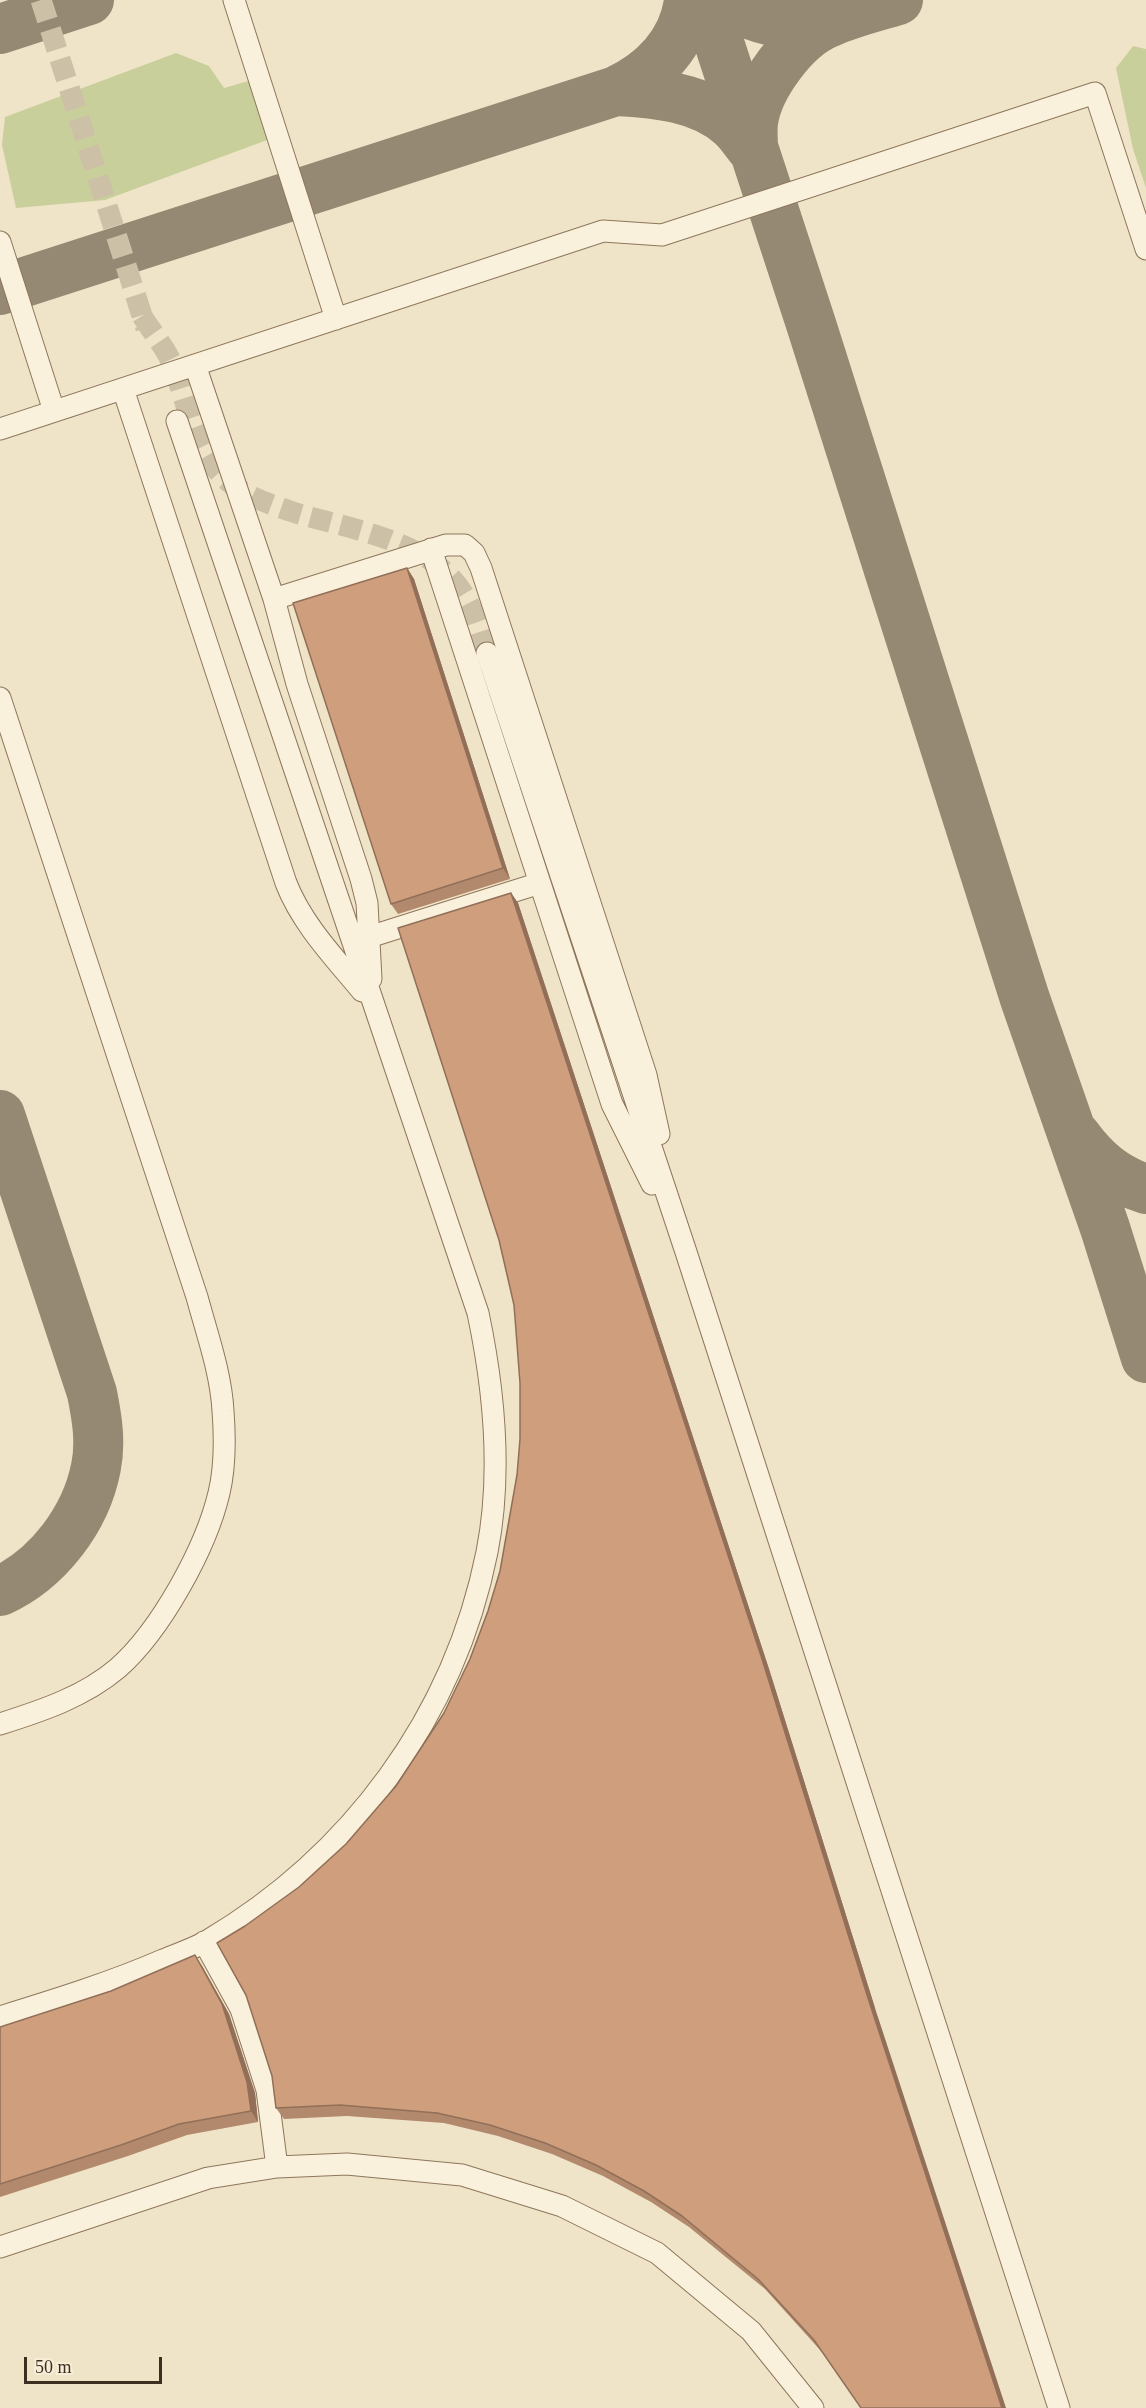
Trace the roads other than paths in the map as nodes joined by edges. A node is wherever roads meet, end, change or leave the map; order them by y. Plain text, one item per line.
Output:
1 (234, 0) edge
2 (0, 242) edge
3 (1146, 249) edge
4 (336, 319) junction
5 (195, 364) junction
6 (123, 389) junction
7 (54, 411) junction
8 (177, 421) dead end
9 (0, 429) edge
10 (431, 549) junction
11 (274, 599) junction
12 (487, 653) tunnel mouth
13 (0, 698) edge
14 (540, 883) junction
15 (369, 937) junction
16 (372, 1003) junction
17 (686, 1252) junction
18 (0, 1724) edge
19 (204, 1942) junction
20 (0, 2018) edge
21 (277, 2167) junction
22 (0, 2247) edge
23 (813, 2408) edge
24 (1059, 2408) edge

1 - 4 lane
2 - 7 lane
3 - 4 lane
4 - 5 lane
5 - 6 lane
5 - 11 lane
6 - 7 lane
6 - 16 lane
7 - 9 lane
8 - 16 lane
10 - 11 lane
10 - 14 lane
10 - 17 lane
11 - 15 lane
12 - 17 lane
13 - 18 lane
14 - 15 lane
14 - 17 lane
15 - 16 lane
16 - 19 lane
17 - 24 lane
19 - 20 lane
19 - 21 lane
21 - 22 lane
21 - 23 lane

